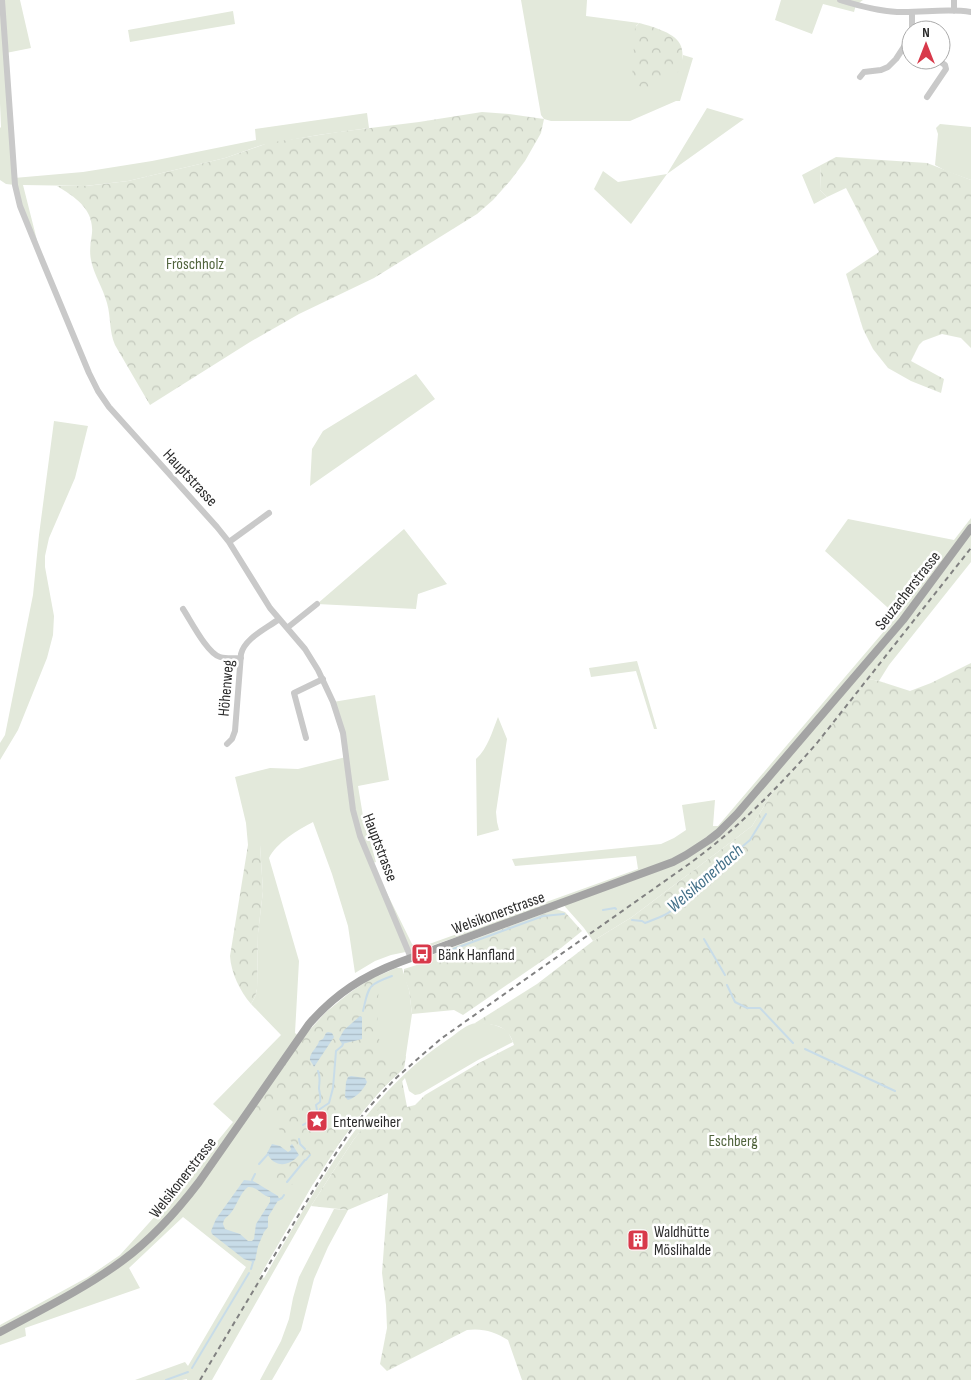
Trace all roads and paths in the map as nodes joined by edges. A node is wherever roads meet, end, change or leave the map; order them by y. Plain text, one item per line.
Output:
1 (2, 0) edge
2 (840, 0) edge
3 (954, 0) edge
4 (954, 11) junction
5 (912, 12) junction
6 (971, 12) edge
7 (912, 20) edge
8 (901, 50) edge
9 (945, 70) edge
10 (860, 76) dead end
11 (927, 97) dead end
12 (269, 514) dead end
13 (971, 528) edge
14 (229, 542) junction
15 (317, 604) dead end
16 (183, 609) dead end
17 (278, 620) junction
18 (288, 628) junction
19 (240, 658) junction
20 (862, 668) joint
21 (323, 679) junction
22 (306, 738) dead end
23 (227, 744) dead end
24 (412, 958) junction
25 (0, 1332) edge

1 - 14 street, Hauptstrasse
2 - 5 street
3 - 4 street
4 - 5 street
4 - 6 street
5 - 7 street
8 - 10 street
9 - 11 street
12 - 14 street
13 - 20 main road, Seuzacherstrasse
14 - 17 street, Hauptstrasse
15 - 18 street
16 - 19 street
17 - 18 street, Hauptstrasse
17 - 19 street, Höhenweg
18 - 21 street, Hauptstrasse
19 - 23 street, Höhenweg
20 - 24 main road, Welsikonerstrasse
21 - 22 street
21 - 24 street, Hauptstrasse
24 - 25 main road, Welsikonerstrasse

